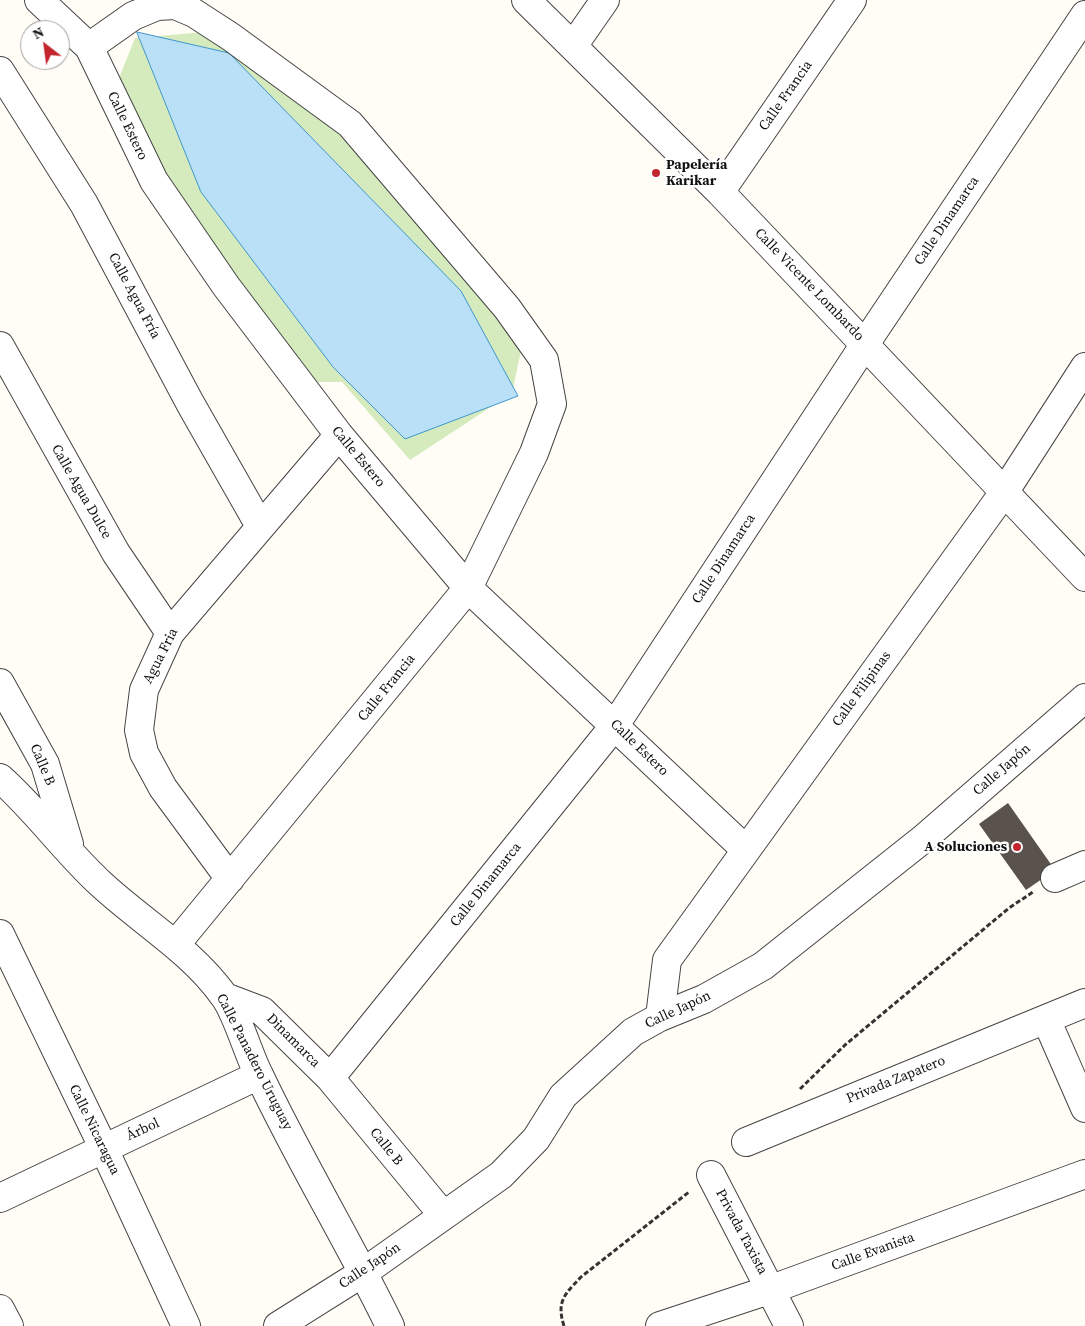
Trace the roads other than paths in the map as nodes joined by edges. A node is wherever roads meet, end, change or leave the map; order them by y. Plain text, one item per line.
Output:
1 (526, 0) edge
2 (605, 0) edge
3 (852, 0) edge
4 (44, 2) edge
5 (1085, 15) edge
6 (573, 46) junction
7 (89, 47) junction
8 (0, 72) edge
9 (720, 192) junction
10 (865, 344) junction
11 (0, 346) edge
12 (1085, 368) edge
13 (339, 434) junction
14 (1005, 491) junction
15 (260, 526) junction
16 (1085, 577) edge
17 (468, 588) junction
18 (170, 633) junction
19 (0, 683) edge
20 (1085, 698) edge
21 (615, 725) junction
22 (0, 778) edge
23 (746, 850) junction
24 (72, 853) junction
25 (1085, 865) edge
26 (1055, 878) dead end
27 (230, 879) junction
28 (0, 934) edge
29 (176, 944) junction
30 (225, 997) junction
31 (1085, 1003) edge
32 (660, 1017) junction
33 (1046, 1018) junction
34 (259, 1075) junction
35 (330, 1078) junction
36 (1085, 1108) edge
37 (746, 1142) dead end
38 (104, 1149) junction
39 (1085, 1174) edge
40 (711, 1175) dead end
41 (0, 1198) edge
42 (442, 1215) junction
43 (364, 1272) junction
44 (772, 1289) junction
45 (0, 1309) edge
46 (9, 1326) edge
47 (186, 1326) edge
48 (278, 1326) edge
49 (390, 1326) edge
50 (660, 1326) edge
51 (790, 1326) edge

1 - 6 street, Calle Vicente Lombardo
2 - 6 street
3 - 9 street, Calle Francia
4 - 7 street, Calle Estero
5 - 10 street, Calle Dinamarca
6 - 9 street, Calle Vicente Lombardo
7 - 13 street, Calle Estero
7 - 17 street, Calle Francia
8 - 15 street, Calle Agua Fría
9 - 10 street, Calle Vicente Lombardo
10 - 14 street, Calle Vicente Lombardo
10 - 21 street, Calle Dinamarca
11 - 18 street, Calle Agua Dulce
12 - 14 street, Calle Filipinas
13 - 15 street, Agua Fria
13 - 17 street, Calle Estero
14 - 16 street, Calle Vicente Lombardo
14 - 23 street, Calle Filipinas
15 - 18 street, Agua Fria
17 - 21 street, Calle Estero
17 - 27 street, Calle Francia
18 - 27 street, Agua Fria
19 - 24 street, Calle B
20 - 32 street, Calle Japón
21 - 23 street, Calle Estero
21 - 35 street, Calle Dinamarca
22 - 24 street, Calle Panadero Uruguay
23 - 32 street, Calle Filipinas
24 - 29 street, Calle Panadero Uruguay
25 - 26 street
27 - 29 street, Calle Francia
28 - 38 street, Calle Nicaragua
29 - 30 street, Calle Panadero Uruguay
30 - 34 street, Calle Panadero Uruguay
30 - 35 street, Dinamarca
31 - 33 street, Privada Zapatero
32 - 42 street, Calle Japón
33 - 36 street
33 - 37 street, Privada Zapatero
34 - 38 street, Árbol
34 - 43 street, Calle Panadero Uruguay
35 - 42 street, Calle B
38 - 41 street, Árbol
38 - 47 street, Calle Nicaragua
39 - 44 street, Calle Evanista
40 - 44 street, Privada Taxista
42 - 43 street, Calle Japón
43 - 48 street, Calle Japón
43 - 49 street, Calle Panadero Uruguay
44 - 50 street, Calle Evanista
44 - 51 street, Privada Taxista
45 - 46 street

